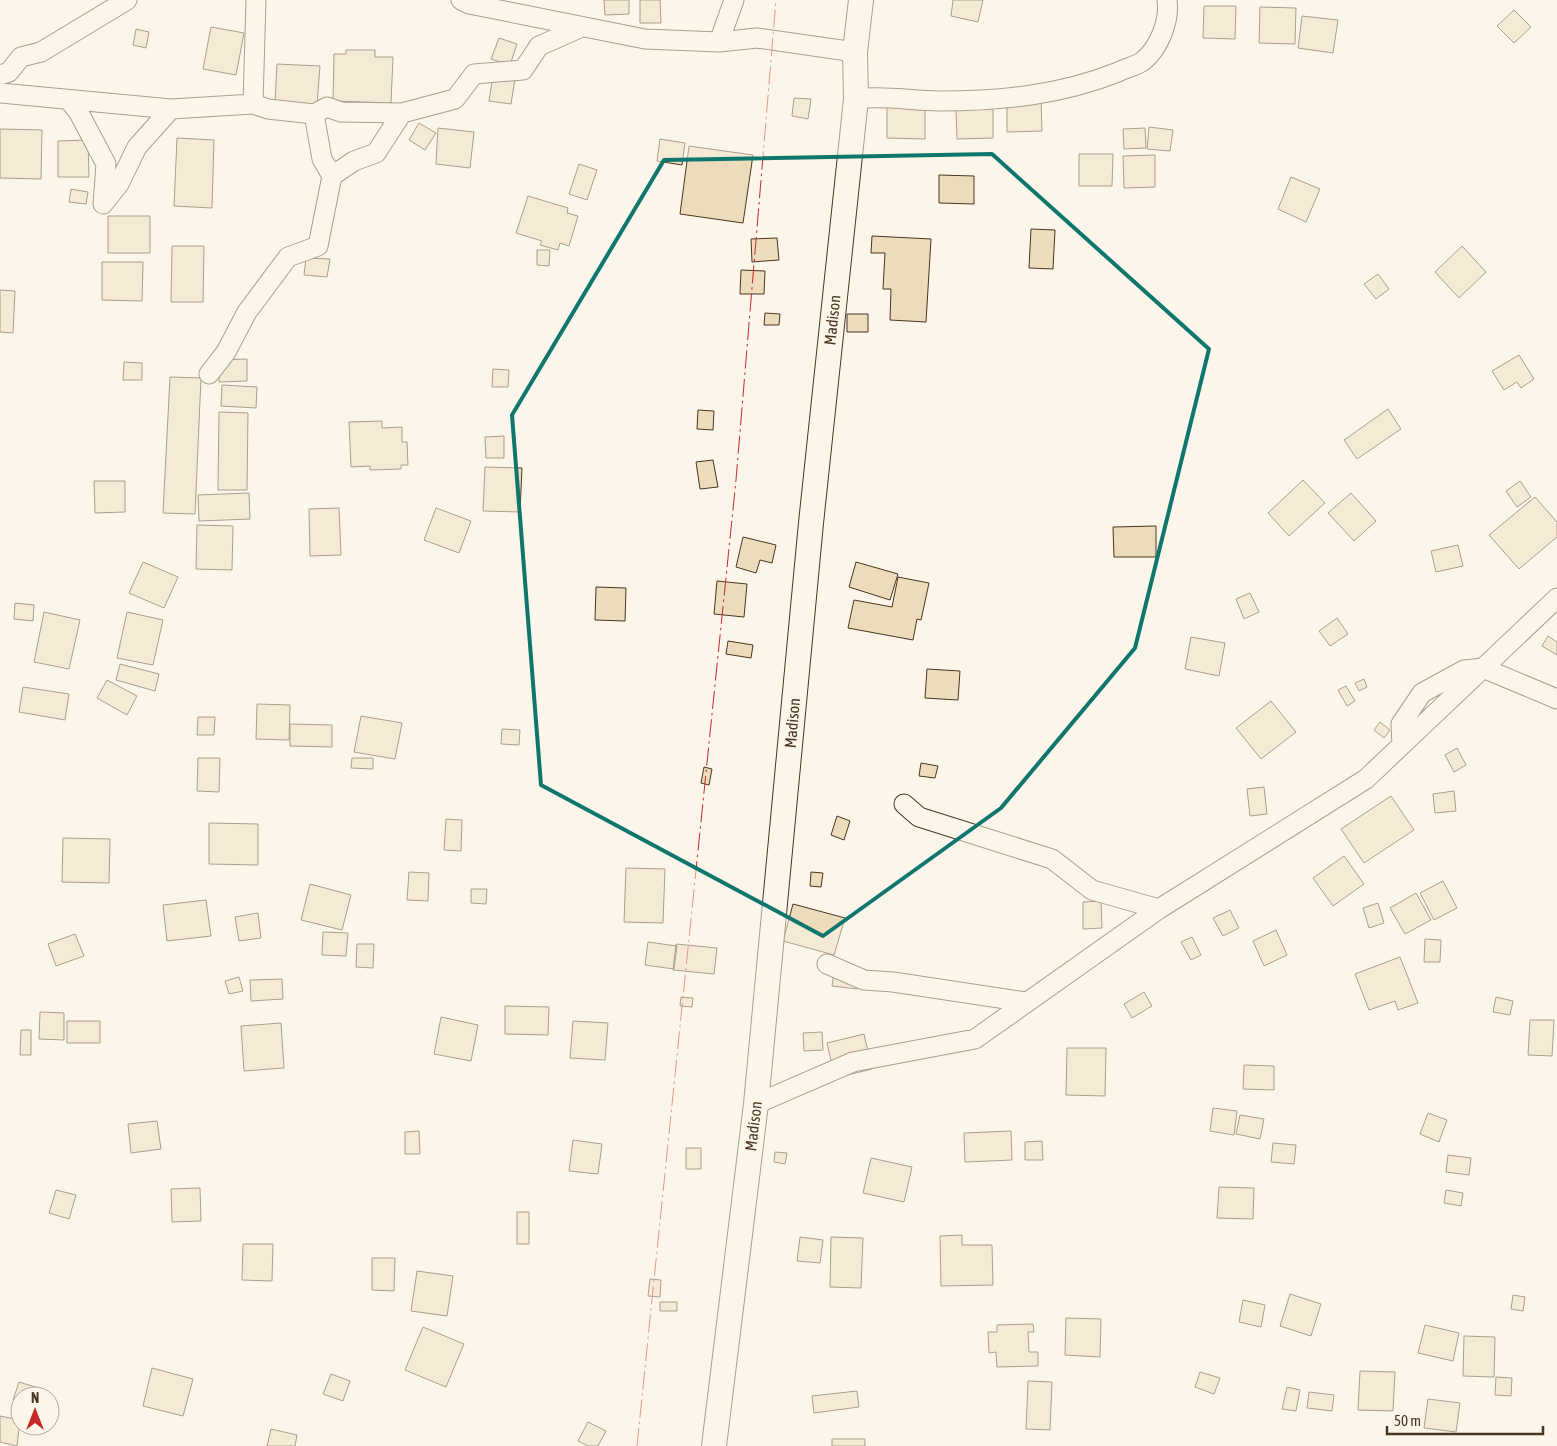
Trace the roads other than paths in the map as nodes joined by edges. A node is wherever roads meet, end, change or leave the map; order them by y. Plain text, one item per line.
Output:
1 (127, 0) edge
2 (256, 0) edge
3 (461, 0) edge
4 (734, 0) edge
5 (861, 0) edge
6 (1167, 0) edge
7 (582, 27) junction
8 (719, 42) junction
9 (855, 52) junction
10 (0, 75) edge
11 (0, 93) edge
12 (856, 99) junction
13 (69, 100) junction
14 (253, 104) junction
15 (170, 109) junction
16 (402, 113) junction
17 (314, 114) junction
18 (332, 176) junction
19 (209, 374) dead end
20 (1557, 598) edge
21 (1483, 668) junction
22 (1557, 699) edge
23 (904, 804) dead end
24 (1159, 909) junction
25 (827, 964) dead end
26 (1026, 1002) junction
27 (756, 1104) junction
28 (714, 1446) edge

1 - 10 street
2 - 14 street
3 - 7 street
4 - 8 street
5 - 9 street, Madison
6 - 12 street
7 - 8 street
7 - 16 street
8 - 9 street
9 - 12 street, Madison
11 - 13 street
12 - 27 street, Madison
13 - 15 street
13 - 15 street
14 - 15 street
14 - 17 street
16 - 17 street
16 - 18 street
17 - 18 street
18 - 19 street
20 - 21 street
21 - 22 street
21 - 24 street
23 - 24 street
24 - 26 street
25 - 26 street
26 - 27 street
27 - 28 street, Madison

